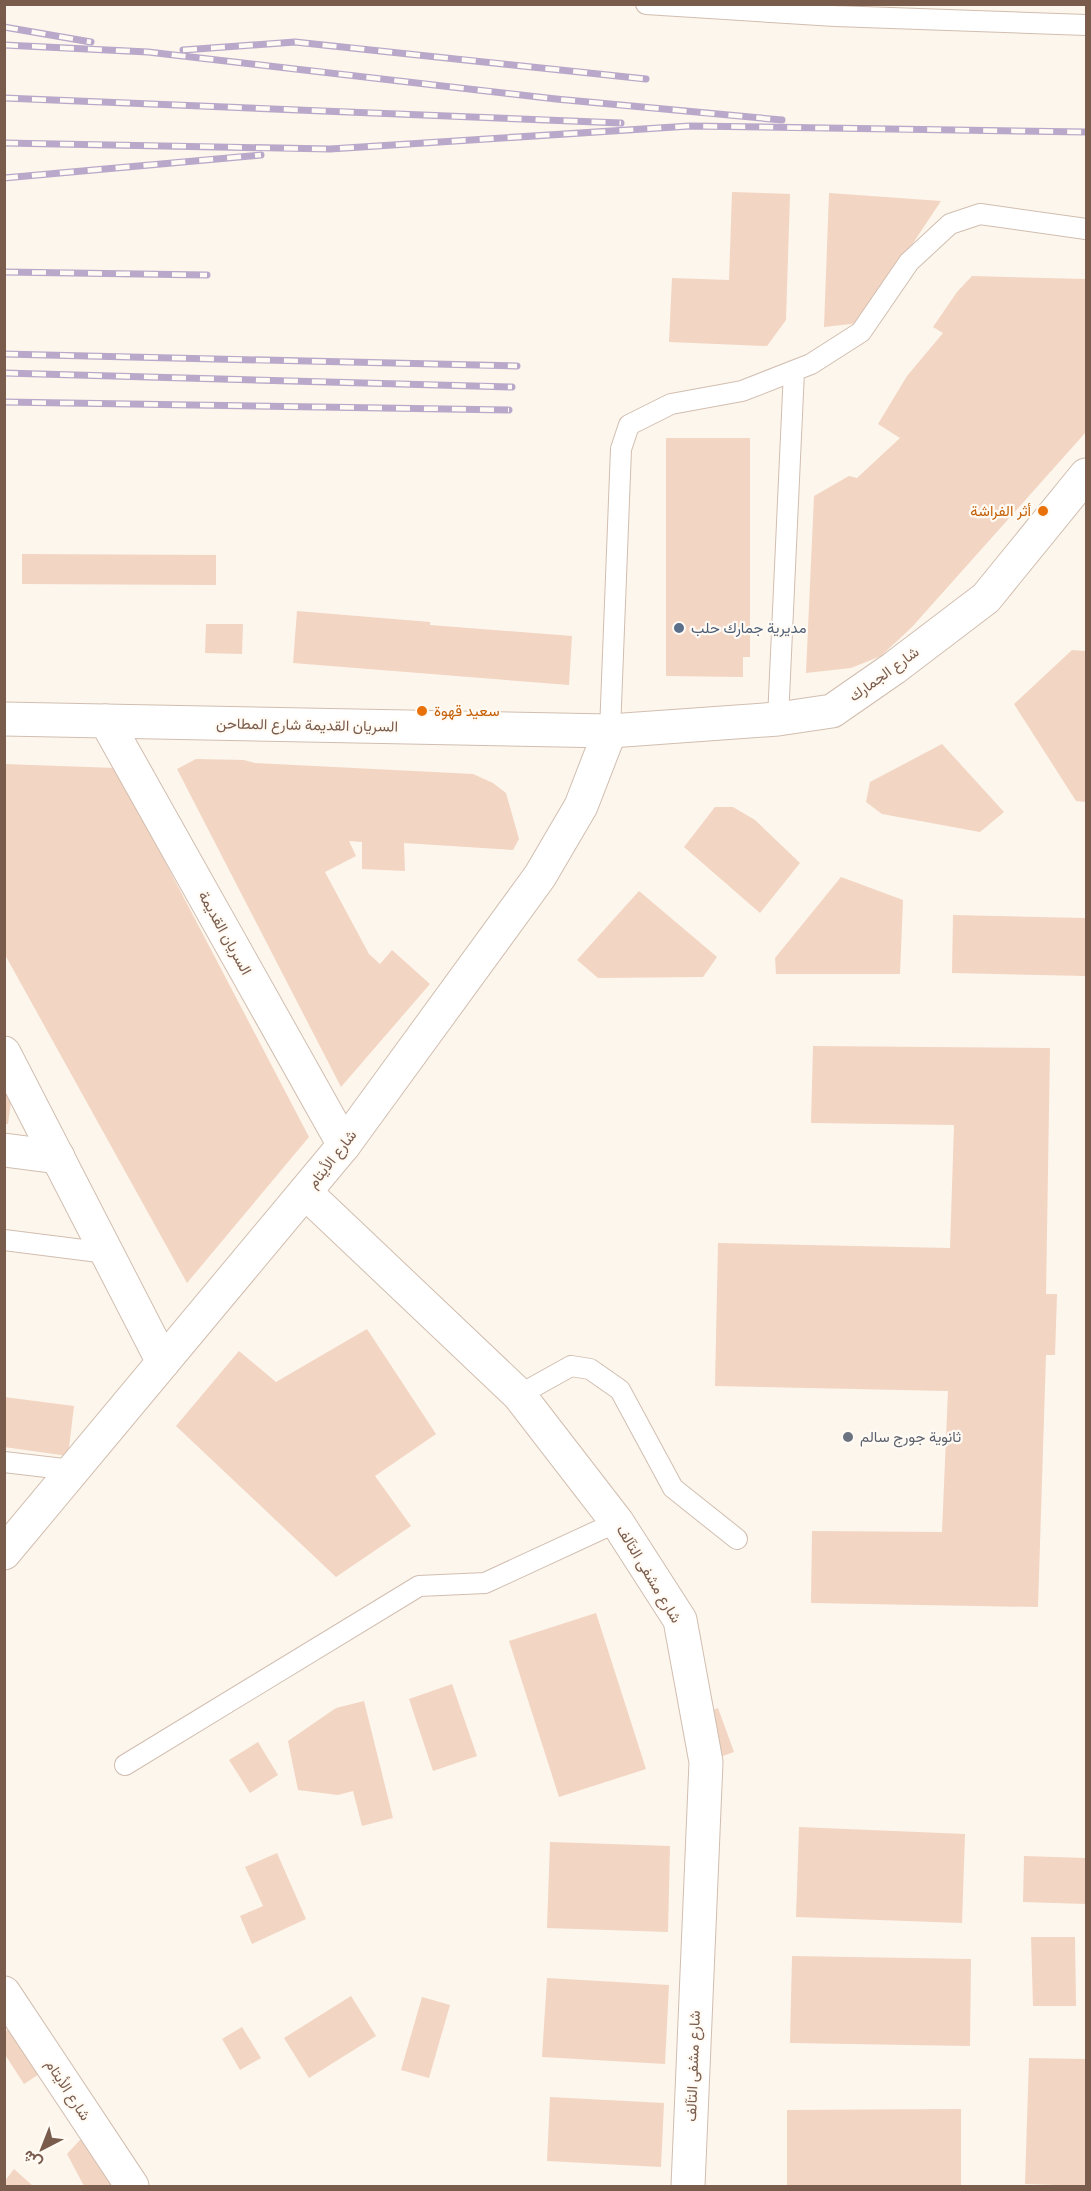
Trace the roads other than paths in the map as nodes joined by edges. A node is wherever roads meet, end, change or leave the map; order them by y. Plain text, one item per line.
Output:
1 (646, 4) edge
2 (835, 10) edge
3 (1086, 25) edge
4 (1086, 230) edge
5 (794, 370) junction
6 (1086, 475) edge
7 (4, 719) edge
8 (778, 719) junction
9 (106, 721) junction
10 (610, 731) junction
11 (7, 1063) edge
12 (344, 1145) junction
13 (4, 1150) edge
14 (58, 1157) junction
15 (305, 1192) junction
16 (4, 1240) edge
17 (107, 1253) junction
18 (163, 1362) junction
19 (519, 1395) junction
20 (4, 1462) edge
21 (72, 1470) junction
22 (617, 1522) junction
23 (737, 1539) dead end
24 (7, 1548) edge
25 (125, 1764) dead end
26 (4, 1993) edge
27 (132, 2187) edge
28 (688, 2187) edge

1 - 2 lane
2 - 3 lane
4 - 5 lane
5 - 8 lane
5 - 10 lane
6 - 8 street, شارع الجمارك
7 - 9 street, السريان القديمة شارع المطاحن
8 - 10 street, شارع الجمارك
9 - 10 street, السريان القديمة شارع المطاحن
9 - 12 street, السريان القديمة
10 - 12 street, شارع الأيتام
11 - 14 street
12 - 15 street, شارع الأيتام
13 - 14 street
14 - 17 street
15 - 18 street, شارع الأيتام
15 - 19 street, شارع مشفى التآلف
16 - 17 lane
17 - 18 street
18 - 21 street, شارع الأيتام
19 - 22 street, شارع مشفى التآلف
19 - 23 lane
20 - 21 lane
21 - 24 street, شارع الأيتام
22 - 25 lane
22 - 28 street, شارع مشفى التآلف
26 - 27 street, شارع الأيتام

